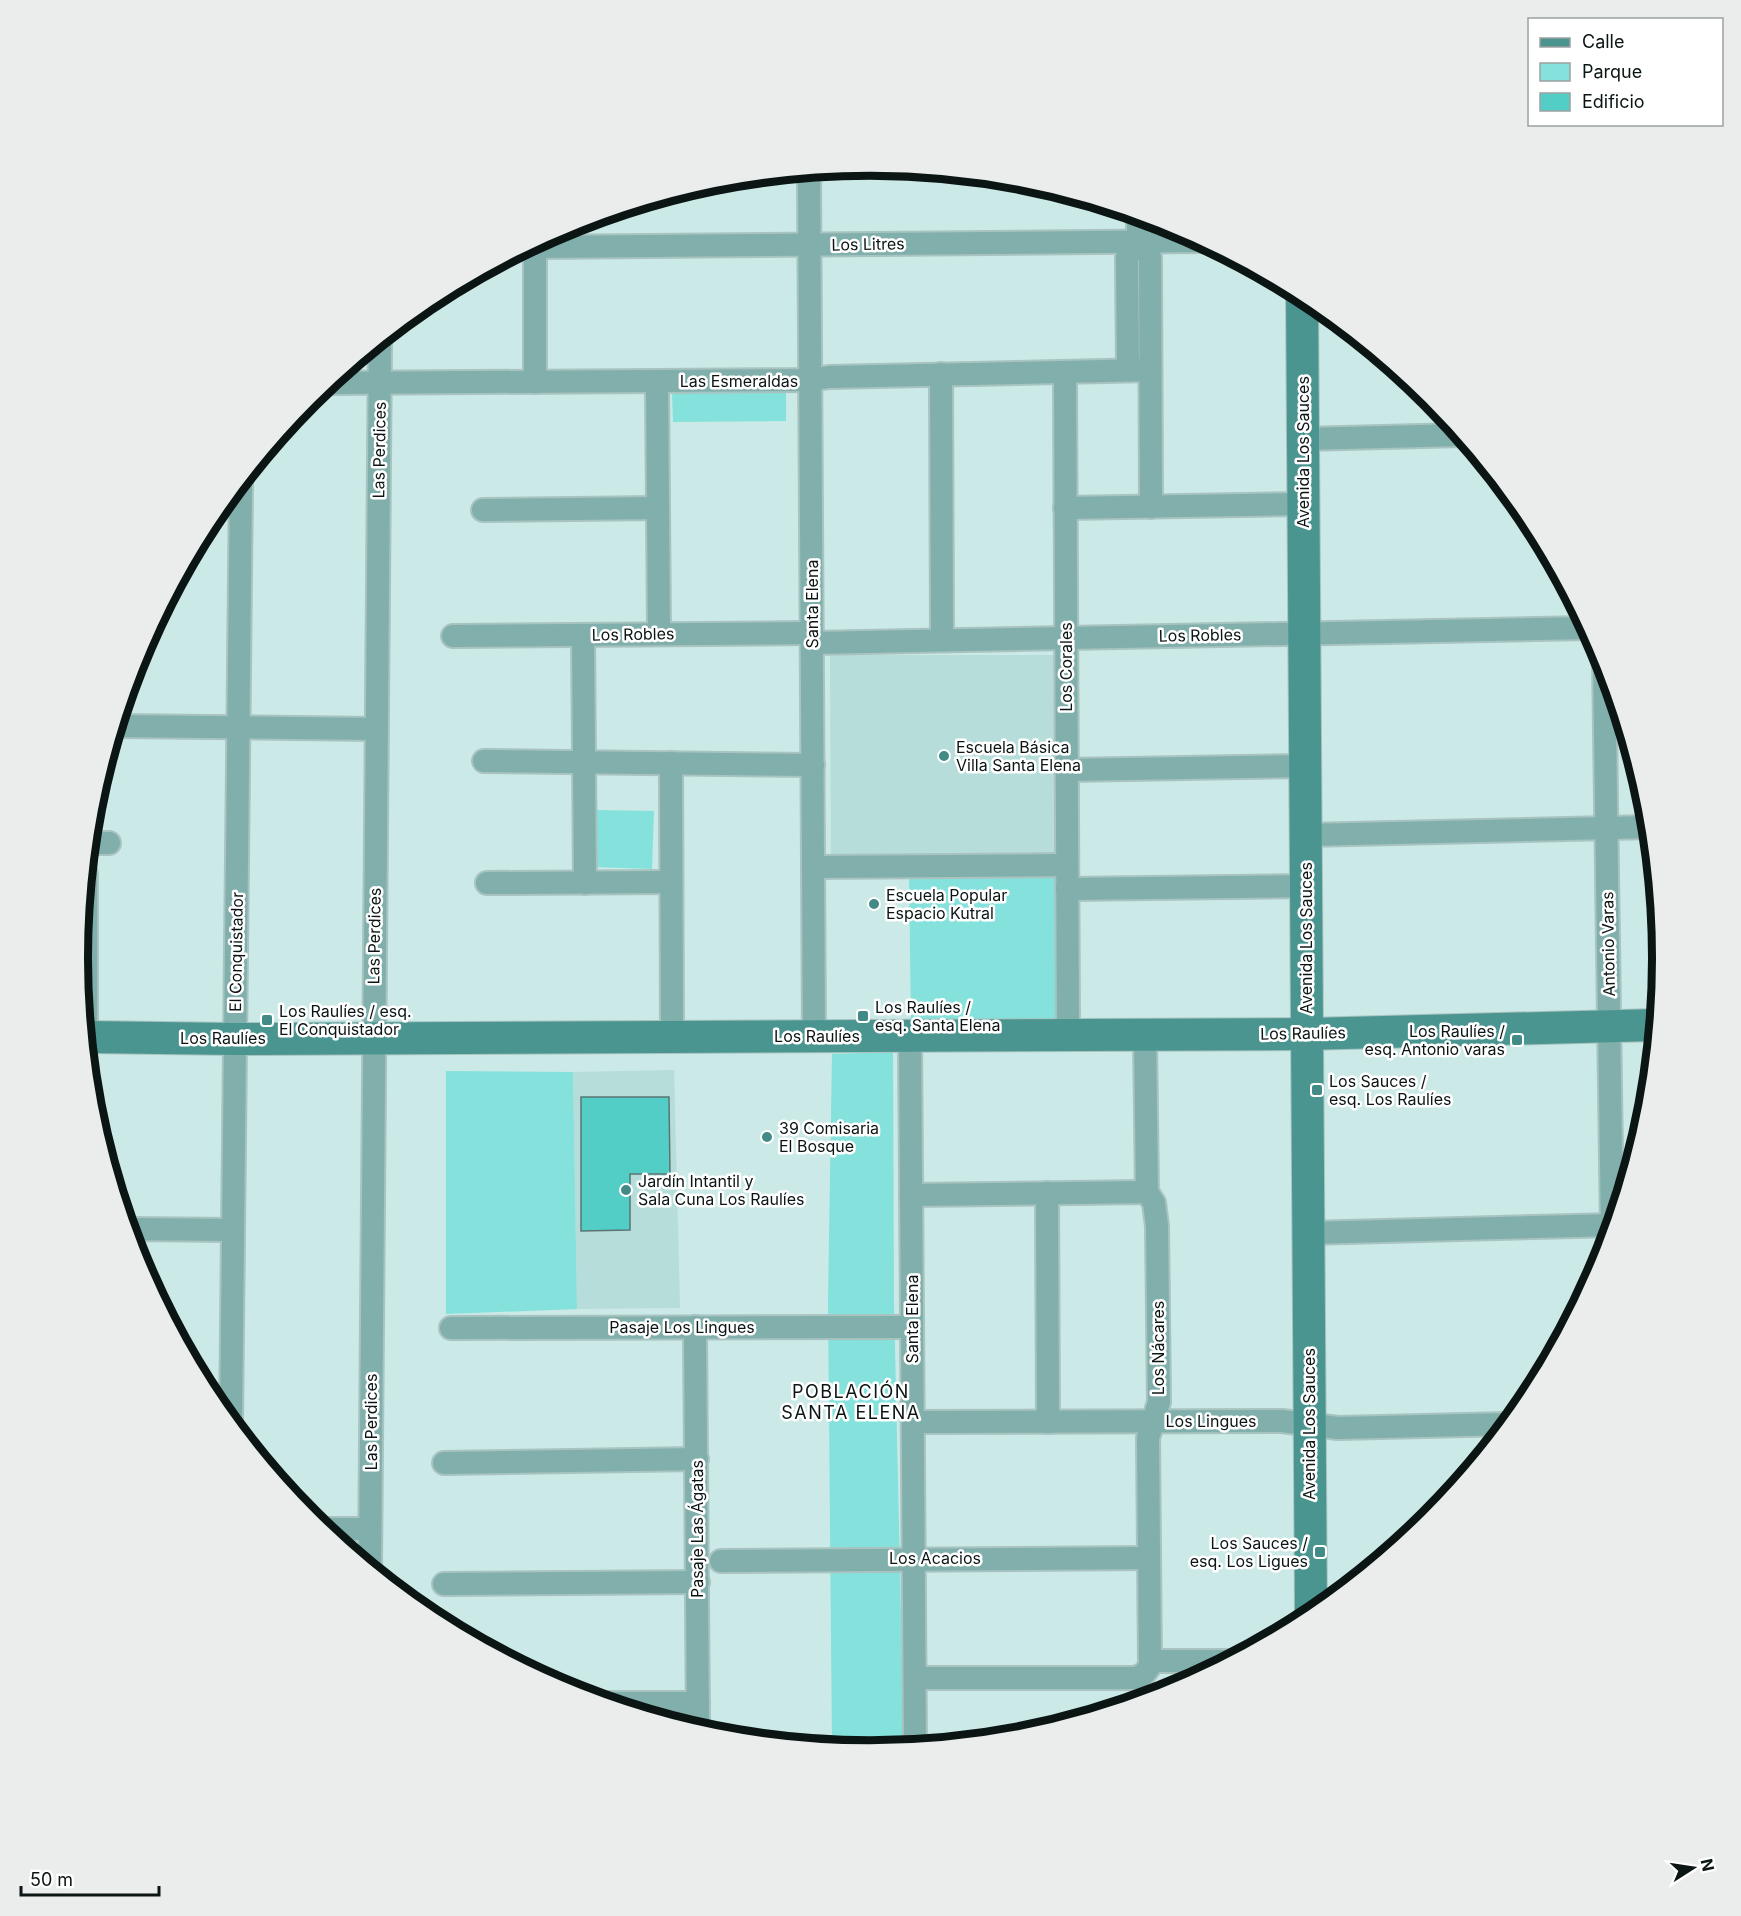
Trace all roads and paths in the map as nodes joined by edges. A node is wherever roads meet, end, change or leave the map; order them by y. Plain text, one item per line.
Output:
1 (809, 179) edge
2 (1138, 224) edge
3 (1138, 241) junction
4 (1181, 241) edge
5 (809, 244) junction
6 (551, 245) edge
7 (535, 252) edge
8 (1302, 306) edge
9 (380, 350) edge
10 (1139, 370) junction
11 (1065, 372) junction
12 (941, 374) junction
13 (810, 381) junction
14 (535, 382) junction
15 (657, 382) junction
16 (341, 383) edge
17 (379, 383) junction
18 (1452, 435) edge
19 (1303, 439) junction
20 (241, 495) edge
21 (1304, 504) junction
22 (1151, 507) junction
23 (658, 508) junction
24 (1065, 508) junction
25 (483, 510) dead end
26 (1579, 628) edge
27 (659, 634) junction
28 (1304, 634) junction
29 (583, 635) junction
30 (453, 636) dead end
31 (812, 638) junction
32 (1066, 638) junction
33 (942, 640) junction
34 (1604, 689) edge
35 (124, 726) edge
36 (238, 728) junction
37 (376, 729) junction
38 (484, 761) dead end
39 (584, 762) junction
40 (671, 763) junction
41 (813, 765) junction
42 (1305, 766) junction
43 (1067, 770) junction
44 (1641, 827) edge
45 (1606, 828) junction
46 (1306, 835) junction
47 (1067, 865) junction
48 (813, 867) junction
49 (671, 882) junction
50 (487, 883) dead end
51 (585, 883) junction
52 (1306, 886) junction
53 (1067, 889) junction
54 (1649, 1025) edge
55 (1609, 1026) junction
56 (1307, 1034) junction
57 (1068, 1035) junction
58 (1145, 1035) junction
59 (93, 1036) edge
60 (814, 1036) junction
61 (910, 1036) junction
62 (672, 1037) junction
63 (373, 1038) junction
64 (235, 1039) junction
65 (1147, 1192) junction
66 (1047, 1193) junction
67 (911, 1194) junction
68 (1612, 1207) edge
69 (1604, 1227) edge
70 (138, 1229) edge
71 (233, 1230) junction
72 (1308, 1233) junction
73 (696, 1327) junction
74 (912, 1327) junction
75 (451, 1328) dead end
76 (231, 1408) edge
77 (913, 1422) junction
78 (1048, 1422) junction
79 (1153, 1422) junction
80 (1498, 1424) edge
81 (1309, 1425) junction
82 (697, 1459) junction
83 (444, 1463) dead end
84 (337, 1529) edge
85 (370, 1529) junction
86 (370, 1558) edge
87 (914, 1558) junction
88 (1149, 1558) junction
89 (721, 1561) dead end
90 (698, 1582) junction
91 (444, 1584) dead end
92 (1311, 1604) edge
93 (1213, 1660) edge
94 (1150, 1661) junction
95 (915, 1678) junction
96 (635, 1703) edge
97 (698, 1703) junction
98 (698, 1720) edge
99 (915, 1738) edge

1 - 5 street, Santa Elena
2 - 3 street
3 - 4 street, Los Litres
3 - 5 street, Los Litres
3 - 10 street
5 - 6 street, Los Litres
5 - 13 street, Santa Elena
7 - 14 street
8 - 19 street, Avenida Los Sauces
9 - 17 street, Las Perdices
10 - 11 street, Las Esmeraldas
10 - 22 street
11 - 12 street, Las Esmeraldas
11 - 24 street, Los Corales
12 - 13 street, Las Esmeraldas
12 - 33 street
13 - 15 street, Las Esmeraldas
13 - 31 street, Santa Elena
14 - 15 street, Las Esmeraldas
14 - 17 street, Las Esmeraldas
15 - 23 street
16 - 17 street, Las Esmeraldas
17 - 37 street, Las Perdices
18 - 19 street
19 - 21 street, Avenida Los Sauces
20 - 36 street, El Conquistador
21 - 22 street
21 - 28 street, Avenida Los Sauces
22 - 24 street
23 - 25 street
23 - 27 street
24 - 32 street, Los Corales
26 - 28 street, Los Robles
27 - 29 street, Los Robles
27 - 31 street, Los Robles
28 - 32 street, Los Robles
28 - 42 street, Avenida Los Sauces
29 - 30 street, Los Robles
29 - 39 street
31 - 33 street, Los Robles
31 - 41 street, Santa Elena
32 - 33 street, Los Robles
32 - 43 street, Los Corales
34 - 45 street, Antonio Varas
35 - 36 street
36 - 37 street
36 - 64 street, El Conquistador
37 - 63 street, Las Perdices
38 - 39 street
39 - 40 street
39 - 51 street
40 - 41 street
40 - 49 street
41 - 48 street, Santa Elena
42 - 43 street
42 - 46 street, Avenida Los Sauces
43 - 47 street, Los Corales
44 - 45 street
45 - 46 street
45 - 55 street, Antonio Varas
46 - 52 street, Avenida Los Sauces
47 - 48 street
47 - 53 street, Los Corales
48 - 60 street, Santa Elena
49 - 51 street
49 - 62 street
50 - 51 street
52 - 53 street
52 - 56 street, Avenida Los Sauces
53 - 57 street, Los Corales
54 - 55 street, Los Raulíes
55 - 56 street, Los Raulíes
55 - 68 street, Antonio Varas
56 - 58 street, Los Raulíes
56 - 72 street, Avenida Los Sauces
57 - 58 street, Los Raulíes
57 - 61 street, Los Raulíes
58 - 65 street, Los Nácares
59 - 64 street, Los Raulíes
60 - 61 street, Los Raulíes
60 - 62 street, Los Raulíes
61 - 67 street, Santa Elena
62 - 63 street, Los Raulíes
63 - 64 street, Los Raulíes
63 - 85 street, Las Perdices
64 - 71 street, El Conquistador
65 - 66 street
65 - 79 street, Los Nácares
66 - 67 street
66 - 78 street
67 - 74 street, Santa Elena
69 - 72 street
70 - 71 street
71 - 76 street, El Conquistador
72 - 81 street, Avenida Los Sauces
73 - 74 street, Pasaje Los Lingues
73 - 75 street, Pasaje Los Lingues
73 - 82 street, Pasaje Las Ágatas
74 - 77 street, Santa Elena
77 - 78 street, Los Lingues
77 - 87 street, Santa Elena
78 - 79 street, Los Lingues
79 - 81 street, Los Lingues
79 - 88 street, Los Nácares
80 - 81 street, Los Lingues
81 - 92 street, Avenida Los Sauces
82 - 83 street
82 - 90 street, Pasaje Las Ágatas
84 - 85 street
85 - 86 street, Las Perdices
87 - 88 street, Los Acacios
87 - 89 street, Los Acacios
87 - 95 street, Santa Elena
88 - 94 street, Los Nácares
90 - 91 street
90 - 97 street, Pasaje Las Ágatas
93 - 94 street
94 - 95 street
95 - 99 street, Santa Elena
96 - 97 street
97 - 98 street, Pasaje Las Ágatas

